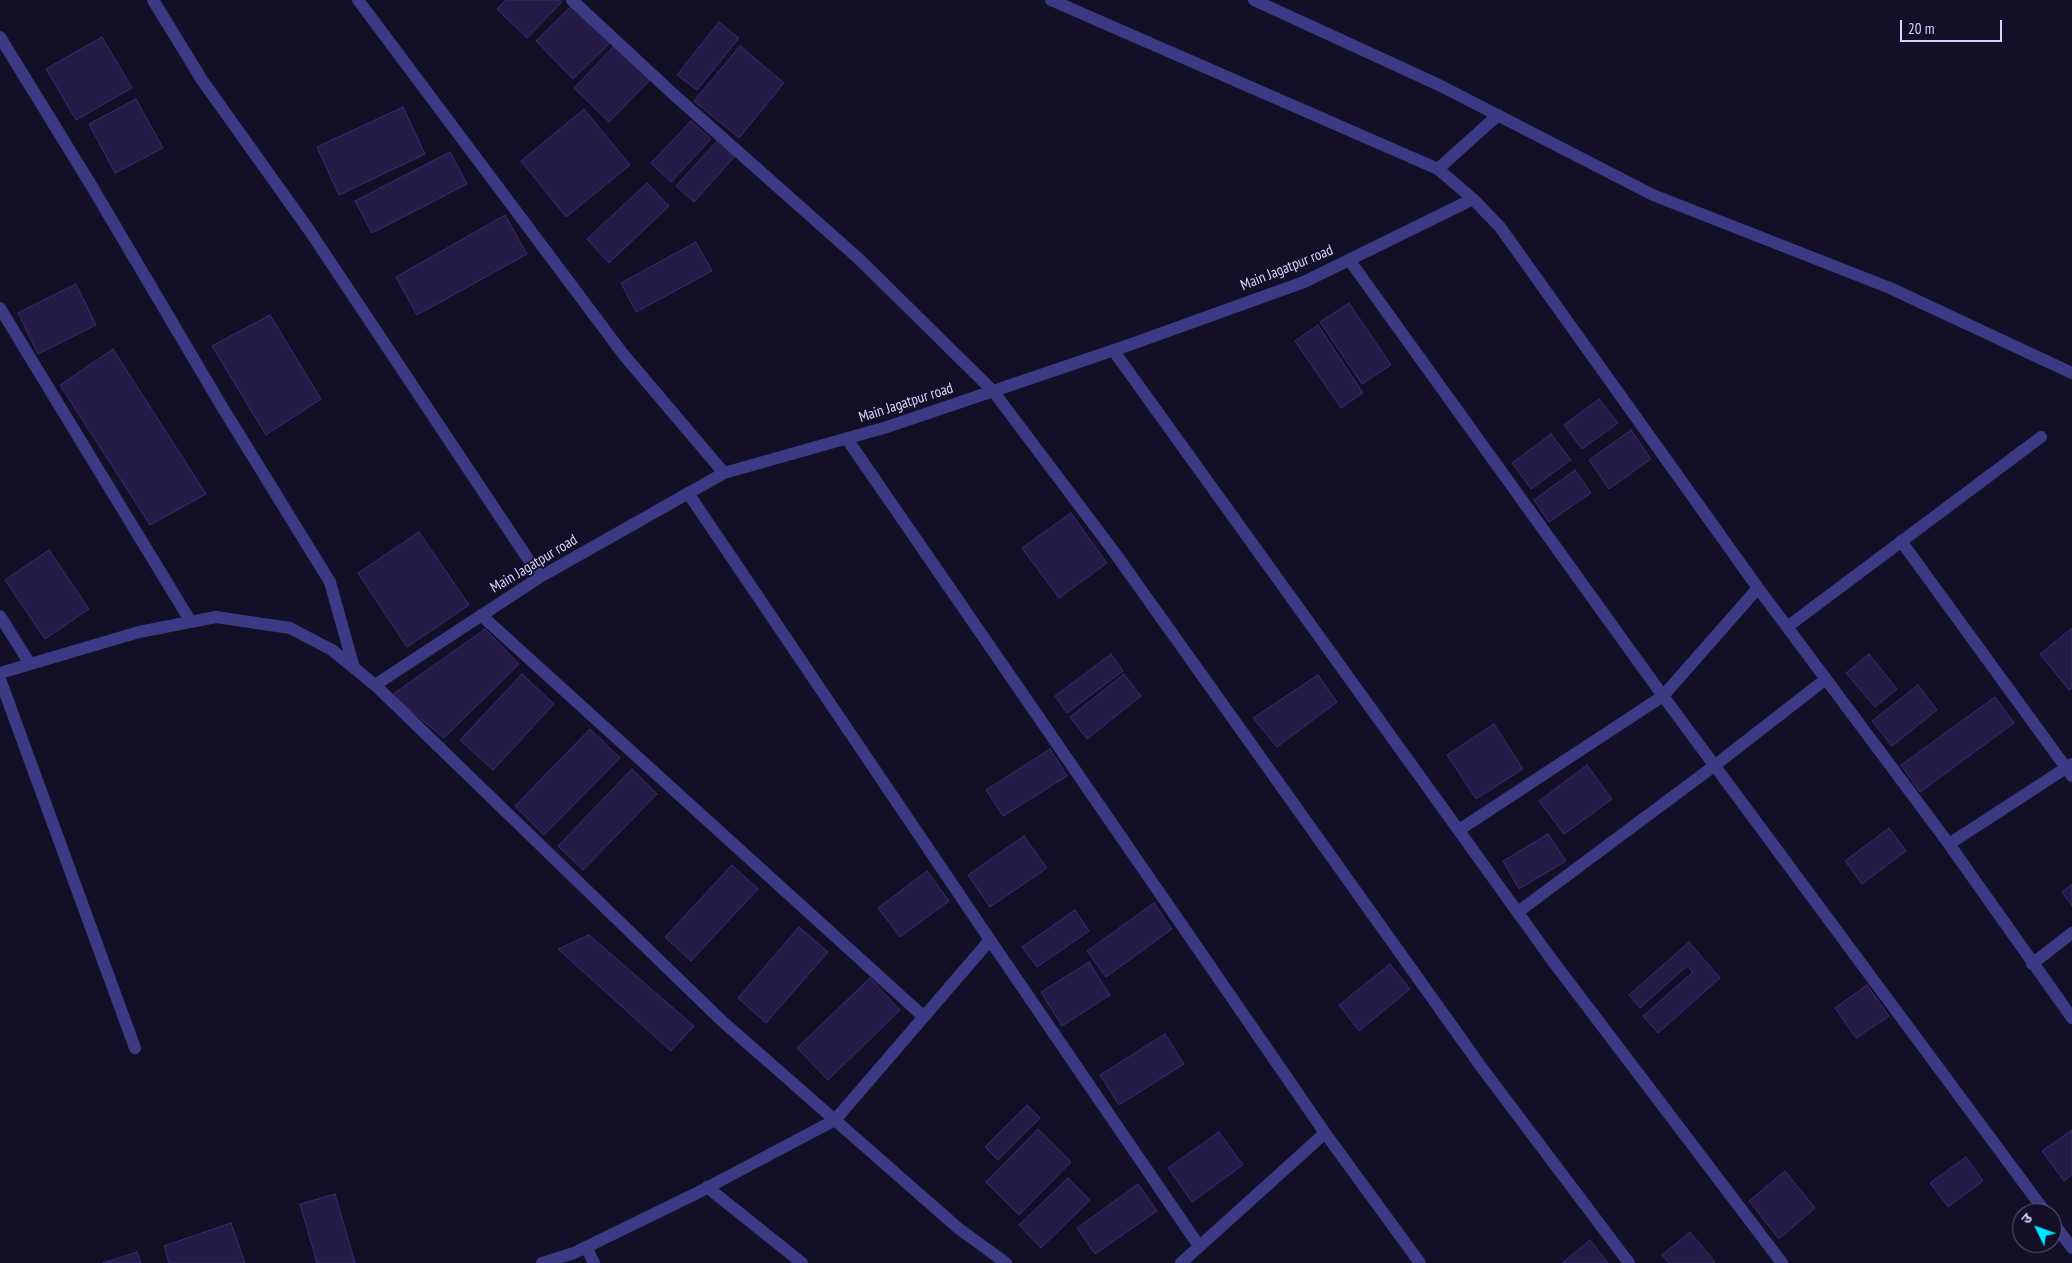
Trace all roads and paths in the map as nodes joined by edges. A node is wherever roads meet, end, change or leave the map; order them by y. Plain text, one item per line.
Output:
1 (153, 0) edge
2 (358, 0) edge
3 (572, 0) edge
4 (1051, 0) edge
5 (1254, 0) edge
6 (0, 37) edge
7 (1498, 115) junction
8 (1438, 169) junction
9 (1473, 199) junction
10 (1350, 261) junction
11 (0, 308) edge
12 (1113, 350) junction
13 (2072, 373) edge
14 (993, 391) junction
15 (2041, 436) dead end
16 (847, 439) junction
17 (724, 473) junction
18 (688, 493) junction
19 (1901, 541) junction
20 (540, 577) junction
21 (1758, 588) junction
22 (481, 615) junction
23 (0, 616) edge
24 (190, 622) junction
25 (1787, 627) junction
26 (30, 664) junction
27 (354, 668) junction
28 (0, 673) edge
29 (0, 679) edge
30 (1826, 679) junction
31 (375, 685) junction
32 (1663, 696) junction
33 (1714, 766) junction
34 (2070, 769) edge
35 (1459, 830) junction
36 (1949, 844) junction
37 (1518, 912) junction
38 (2072, 933) edge
39 (990, 940) junction
40 (2032, 964) junction
41 (924, 1016) junction
42 (2072, 1018) edge
43 (135, 1048) dead end
44 (835, 1120) junction
45 (1325, 1133) junction
46 (707, 1187) junction
47 (2039, 1203) edge
48 (2062, 1234) edge
49 (1199, 1246) junction
50 (586, 1247) junction
51 (2072, 1248) edge
52 (542, 1263) edge
53 (594, 1263) edge
54 (802, 1263) edge
55 (1006, 1263) edge
56 (1181, 1263) edge
57 (1420, 1263) edge
58 (1629, 1263) edge
59 (1782, 1263) edge

1 - 20 street
2 - 17 street
3 - 14 street
4 - 8 street
5 - 7 street
6 - 27 street
7 - 8 street
7 - 13 street
8 - 9 street
9 - 10 street, Main Jagatpur road
9 - 21 street
10 - 12 street, Main Jagatpur road
10 - 32 street
11 - 24 street
12 - 14 street, Main Jagatpur road
12 - 35 street
14 - 16 street, Main Jagatpur road
14 - 58 street
15 - 19 street
16 - 17 street, Main Jagatpur road
16 - 45 street
17 - 18 street, Main Jagatpur road
18 - 20 street, Main Jagatpur road
18 - 39 street
19 - 25 street
19 - 34 street
20 - 22 street, Main Jagatpur road
21 - 25 street
21 - 32 street
22 - 31 street, Main Jagatpur road
22 - 41 street
23 - 26 street
24 - 26 street
24 - 27 street
25 - 30 street
26 - 28 street
27 - 31 street
29 - 43 street
30 - 33 street
30 - 36 street
31 - 44 street
32 - 33 street
32 - 35 street
33 - 37 street
33 - 47 street
34 - 36 street
35 - 37 street
36 - 40 street
37 - 59 street
38 - 40 street
39 - 41 street
39 - 49 street
40 - 42 street
41 - 44 street
44 - 46 street
44 - 55 street
45 - 49 street
45 - 57 street
46 - 50 street
46 - 54 street
48 - 51 street
49 - 56 street
50 - 52 street
50 - 53 street

